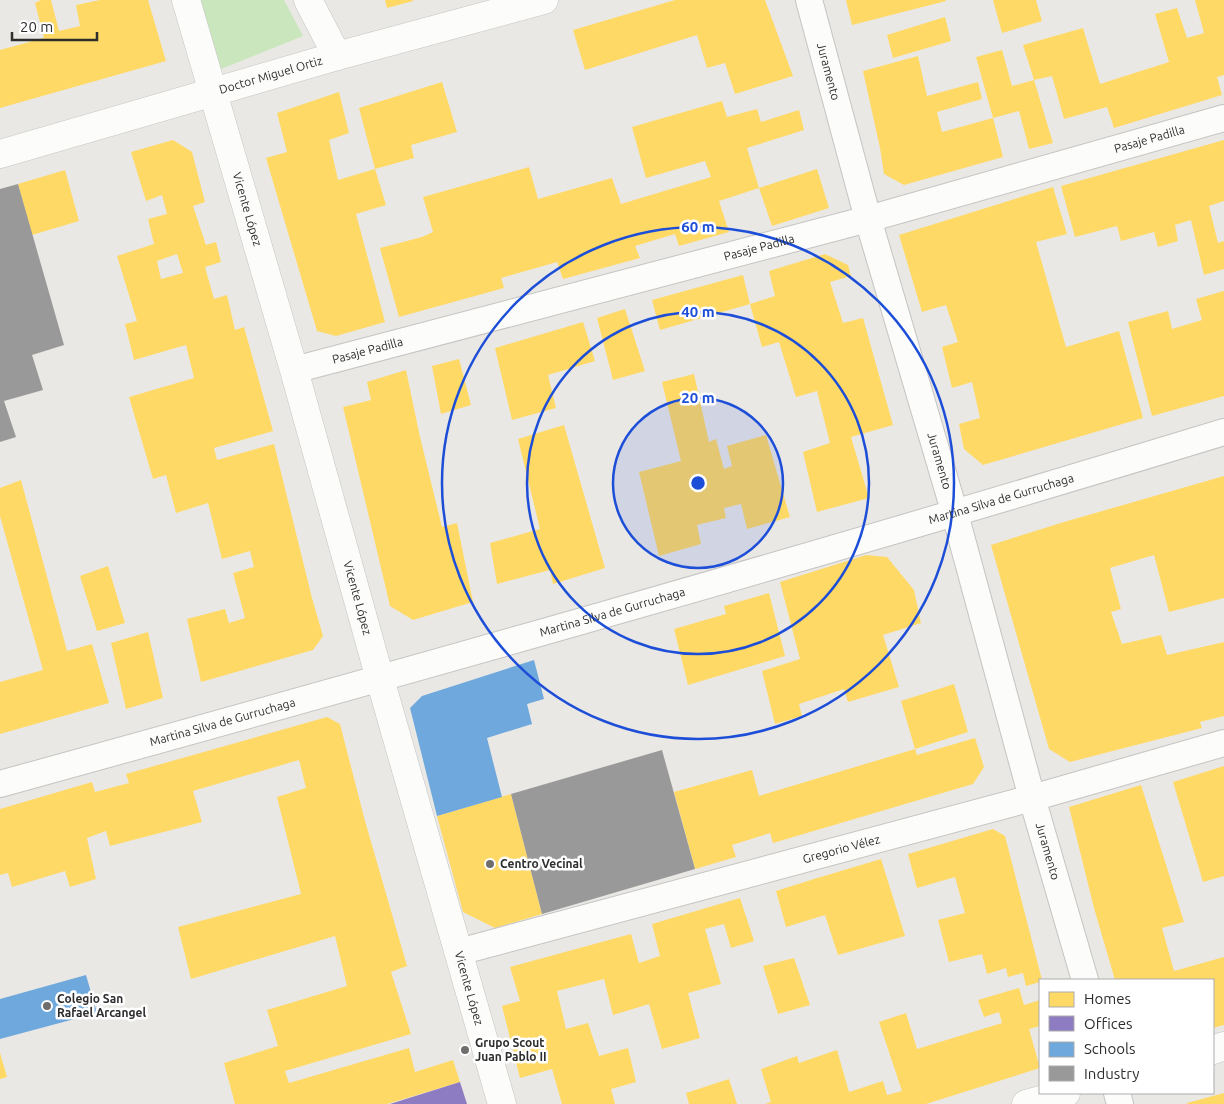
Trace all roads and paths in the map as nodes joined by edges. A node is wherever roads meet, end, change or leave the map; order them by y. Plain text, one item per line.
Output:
1 (186, 0) edge
2 (308, 0) edge
3 (544, 0) edge
4 (810, 0) edge
5 (337, 56) junction
6 (212, 93) junction
7 (1224, 118) edge
8 (0, 154) edge
9 (868, 219) junction
10 (294, 370) junction
11 (1224, 432) edge
12 (955, 514) junction
13 (380, 679) junction
14 (1224, 743) edge
15 (0, 784) edge
16 (1032, 798) junction
17 (459, 952) junction
18 (1085, 979) edge
19 (1062, 1094) edge
20 (502, 1104) edge
21 (1026, 1104) edge

1 - 6 street, Vicente López
2 - 5 street
3 - 5 street, Doctor Miguel Ortiz
4 - 9 street, Juramento
5 - 6 street, Doctor Miguel Ortiz
6 - 8 street, Doctor Miguel Ortiz
6 - 10 street, Vicente López
7 - 9 street, Pasaje Padilla
9 - 10 street, Pasaje Padilla
9 - 12 street, Juramento
10 - 13 street, Vicente López
11 - 12 street, Martina Silva de Gurruchaga
12 - 13 street, Martina Silva de Gurruchaga
12 - 16 street, Juramento
13 - 15 street, Martina Silva de Gurruchaga
13 - 17 street, Vicente López
14 - 16 street, Gregorio Vélez
16 - 17 street, Gregorio Vélez
16 - 18 street, Juramento
17 - 20 street, Vicente López
19 - 21 street

